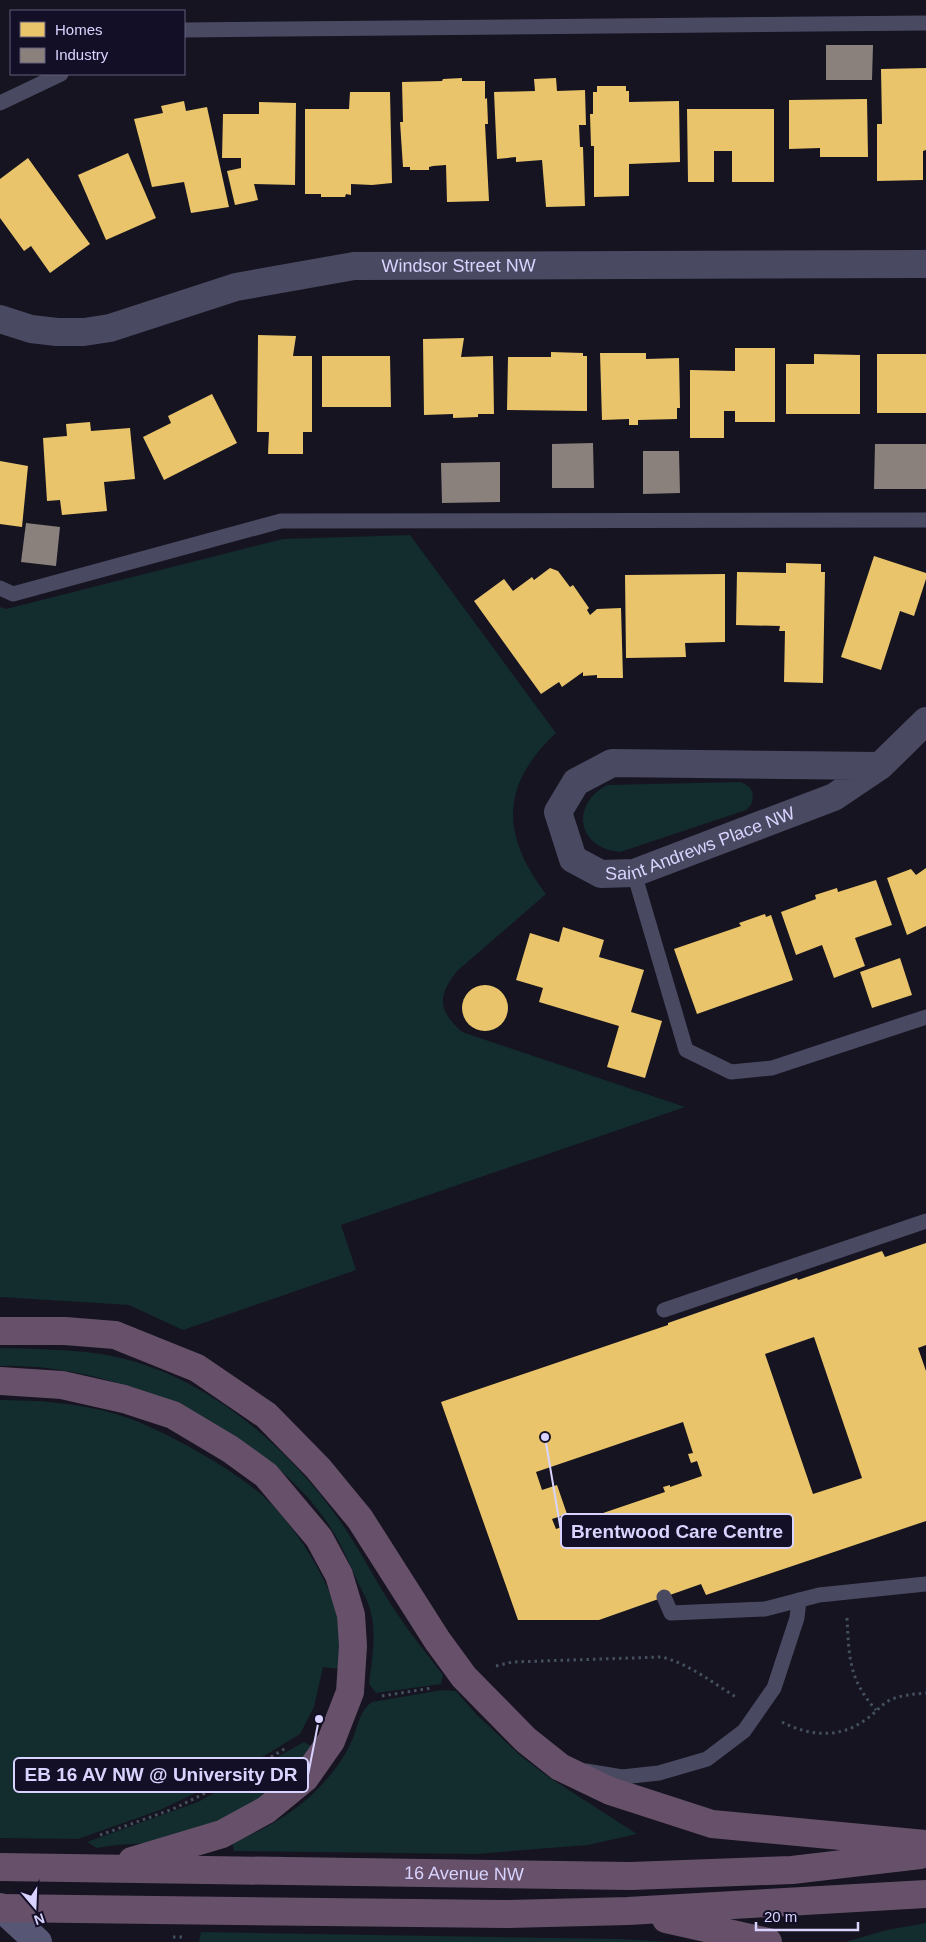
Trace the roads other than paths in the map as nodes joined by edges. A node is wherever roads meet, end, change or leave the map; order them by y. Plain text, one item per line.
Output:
1 (926, 22) edge
2 (185, 30) edge
3 (59, 75) edge
4 (0, 103) edge
5 (926, 264) edge
6 (0, 319) edge
7 (926, 520) edge
8 (0, 588) edge
9 (926, 721) edge
10 (880, 766) junction
11 (634, 873) junction
12 (926, 1017) edge
13 (926, 1221) edge
14 (664, 1310) dead end
15 (0, 1331) edge
16 (0, 1382) edge
17 (926, 1584) edge
18 (664, 1596) dead end
19 (798, 1600) junction
20 (560, 1766) junction
21 (926, 1844) edge
22 (926, 1855) edge
23 (0, 1867) edge
24 (108, 1868) junction
25 (926, 1894) edge
26 (0, 1907) edge
27 (628, 1911) junction
28 (38, 1942) edge
29 (768, 1942) edge

1 - 2 lane
3 - 4 lane
5 - 6 street, Windsor Street NW
7 - 8 lane
9 - 10 street, Saint Andrews Place NW
10 - 11 street, Saint Andrews Place NW
10 - 11 street, Saint Andrews Place NW
11 - 12 lane
13 - 14 lane
15 - 20 highway
16 - 24 highway
17 - 19 lane
18 - 19 lane
19 - 20 lane
20 - 21 highway
22 - 24 highway, 16 Avenue NW
23 - 24 highway, 16 Avenue NW
25 - 27 highway
26 - 27 highway, bridge
26 - 28 street
27 - 29 highway

